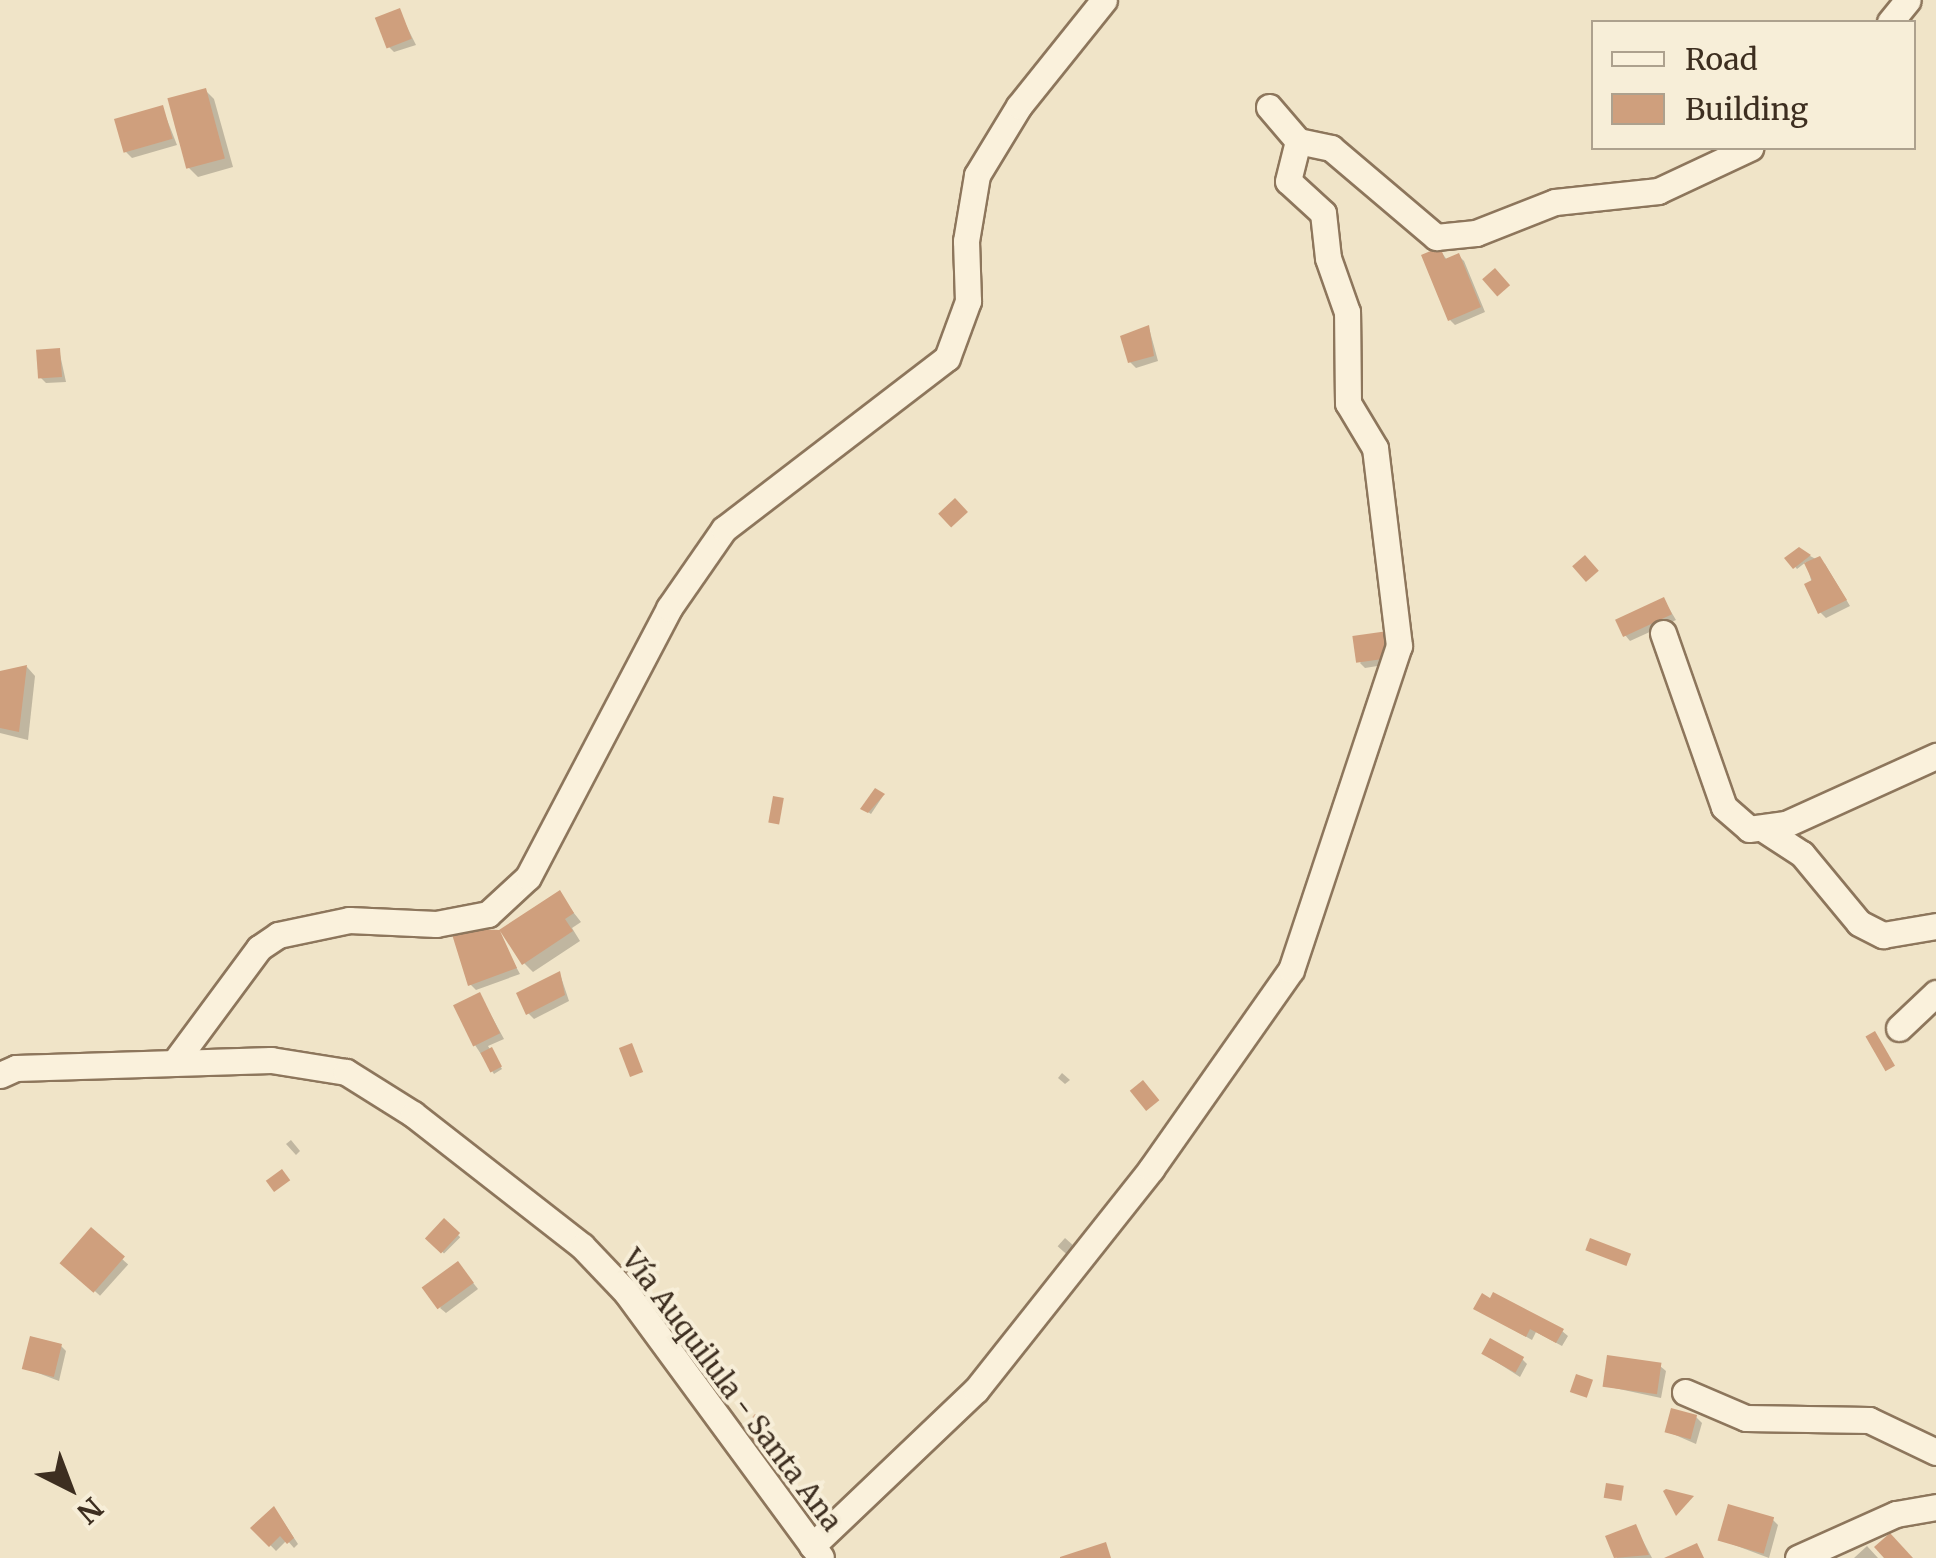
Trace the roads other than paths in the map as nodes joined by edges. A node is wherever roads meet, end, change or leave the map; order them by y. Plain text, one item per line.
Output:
1 (1104, 0) edge
2 (1908, 0) edge
3 (1892, 20) edge
4 (1270, 107) dead end
5 (1298, 141) junction
6 (1746, 150) edge
7 (1664, 633) dead end
8 (1936, 756) edge
9 (1765, 830) junction
10 (1936, 926) edge
11 (1936, 993) edge
12 (1899, 1028) dead end
13 (174, 1063) junction
14 (0, 1075) edge
15 (1685, 1392) dead end
16 (1936, 1452) edge
17 (1936, 1507) edge
18 (817, 1552) edge
19 (1798, 1558) edge

1 - 13 street
2 - 3 street
4 - 5 street
5 - 6 street
5 - 18 street
7 - 9 street
8 - 9 street
9 - 10 street
11 - 12 street
13 - 14 street, Vía Auquilula - Santa Ana
13 - 18 street, Vía Auquilula - Santa Ana
15 - 16 street
17 - 19 street

